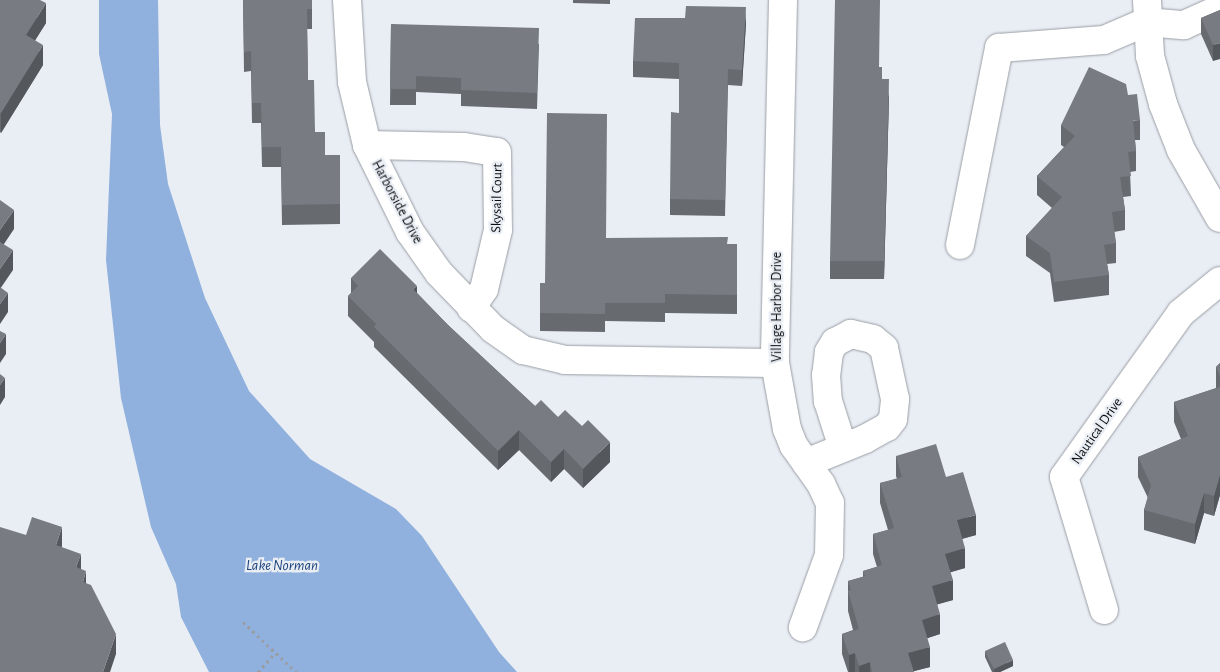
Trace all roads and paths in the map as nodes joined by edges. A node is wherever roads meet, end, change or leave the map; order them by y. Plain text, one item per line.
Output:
1 (347, 0) edge
2 (783, 0) edge
3 (1220, 9) edge
4 (1146, 11) edge
5 (367, 145) junction
6 (1220, 218) edge
7 (960, 245) dead end
8 (1220, 281) edge
9 (471, 308) junction
10 (775, 363) junction
11 (843, 448) dead end
12 (806, 463) junction
13 (1104, 610) dead end
14 (243, 622) dead end
15 (803, 627) dead end
16 (276, 653) junction
17 (258, 672) edge
18 (296, 672) edge

1 - 5 street, Harborside Drive
2 - 10 street, Village Harbor Drive
3 - 4 street
4 - 6 street
4 - 7 street
5 - 9 street, Harborside Drive
5 - 9 street, Skysail Court
8 - 13 street, Nautical Drive
9 - 10 street, Harborside Drive
10 - 12 street, Village Harbor Drive
11 - 12 street
12 - 15 street, Village Harbor Drive
14 - 16 path
16 - 17 path
16 - 18 path

